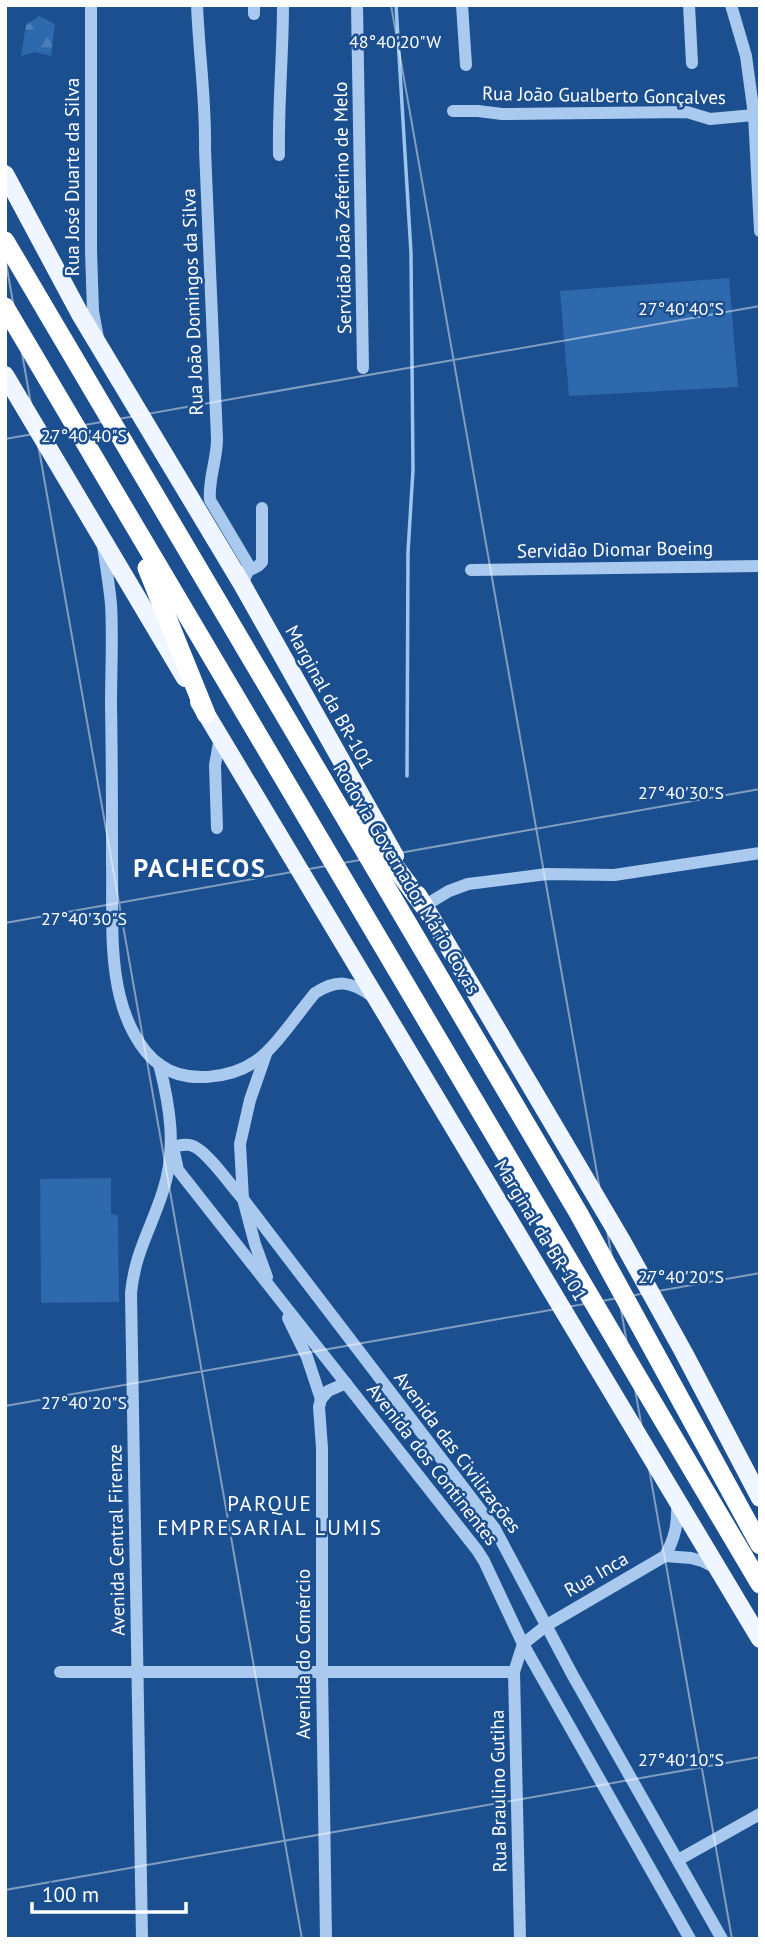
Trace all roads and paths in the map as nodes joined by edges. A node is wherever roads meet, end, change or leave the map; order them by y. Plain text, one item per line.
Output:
1 (91, 5) edge
2 (197, 5) edge
3 (283, 5) edge
4 (358, 5) edge
5 (462, 5) edge
6 (689, 5) edge
7 (731, 5) edge
8 (753, 55) edge
9 (692, 63) dead end
10 (466, 65) dead end
11 (453, 111) dead end
12 (754, 115) junction
13 (279, 155) dead end
14 (5, 174) edge
15 (758, 188) edge
16 (760, 231) edge
17 (5, 241) edge
18 (5, 307) edge
19 (100, 349) junction
20 (363, 368) dead end
21 (5, 374) edge
22 (262, 508) dead end
23 (124, 509) junction
24 (101, 535) junction
25 (760, 566) edge
26 (471, 570) dead end
27 (245, 577) junction
28 (206, 714) junction
29 (290, 725) junction
30 (220, 737) junction
31 (217, 828) dead end
32 (760, 853) edge
33 (424, 906) junction
34 (379, 1001) junction
35 (266, 1054) junction
36 (159, 1065) junction
37 (236, 1071) junction
38 (188, 1076) junction
39 (256, 1083) junction
40 (166, 1088) junction
41 (173, 1147) junction
42 (243, 1199) junction
43 (248, 1221) junction
44 (226, 1231) junction
45 (274, 1292) junction
46 (346, 1383) junction
47 (321, 1399) junction
48 (676, 1498) junction
49 (760, 1498) edge
50 (760, 1545) edge
51 (665, 1556) junction
52 (719, 1570) junction
53 (760, 1584) edge
54 (547, 1625) junction
55 (760, 1639) edge
56 (523, 1644) junction
57 (60, 1672) dead end
58 (137, 1672) junction
59 (322, 1672) junction
60 (514, 1672) junction
61 (760, 1814) edge
62 (678, 1860) junction
63 (521, 1936) edge
64 (142, 1939) edge
65 (326, 1939) edge
66 (690, 1939) edge
67 (722, 1939) edge

1 - 19 street, Rua José Duarte da Silva
2 - 27 street, Rua João Domingos da Silva
3 - 13 street
4 - 20 street, Servidão João Zeferino de Melo
5 - 10 street
6 - 9 street
7 - 8 street
8 - 12 street
11 - 12 street, Rua João Gualberto Gonçalves
12 - 15 street
14 - 19 main road, Marginal da BR-101
15 - 16 street
17 - 29 highway, Rodovia Governador Mário Covas
18 - 23 highway
19 - 27 main road, Marginal da BR-101
21 - 24 main road, Marginal da BR-101
22 - 27 street
23 - 28 highway
23 - 53 highway
24 - 28 main road, Marginal da BR-101
24 - 36 street
25 - 26 street, Servidão Diomar Boeing
27 - 33 main road, Marginal da BR-101
28 - 30 main road, Marginal da BR-101
29 - 33 highway
29 - 50 highway, Rodovia Governador Mário Covas
30 - 31 street
30 - 34 main road, Marginal da BR-101
32 - 33 street
33 - 49 main road, Marginal da BR-101
34 - 35 street
34 - 48 main road, Marginal da BR-101
35 - 37 street
35 - 39 street
36 - 38 street
36 - 40 street, Avenida Central Firenze
37 - 38 street
37 - 39 street
38 - 40 street
39 - 42 street
40 - 41 street, Avenida Central Firenze
41 - 42 street, Avenida das Civilizações
41 - 44 street, Avenida dos Continentes
41 - 58 street, Avenida Central Firenze
42 - 43 street
42 - 54 street, Avenida das Civilizações
43 - 44 street
43 - 45 street
44 - 45 street, Avenida dos Continentes
45 - 46 street, Avenida dos Continentes
45 - 47 street, Avenida do Comércio
46 - 47 street
46 - 56 street, Avenida dos Continentes
47 - 59 street, Avenida do Comércio
48 - 51 street
48 - 52 main road, Marginal da BR-101
51 - 52 street
51 - 54 street, Rua Inca
52 - 55 main road, Marginal da BR-101
54 - 56 street, Rua Inca
54 - 62 street, Avenida das Civilizações
56 - 60 street, Rua Braulino Gutiha
56 - 66 street, Avenida dos Continentes
57 - 58 street
58 - 59 street
58 - 64 street, Avenida Central Firenze
59 - 60 street
59 - 65 street, Avenida do Comércio
60 - 63 street, Rua Braulino Gutiha
61 - 62 street
62 - 67 street, Avenida das Civilizações

